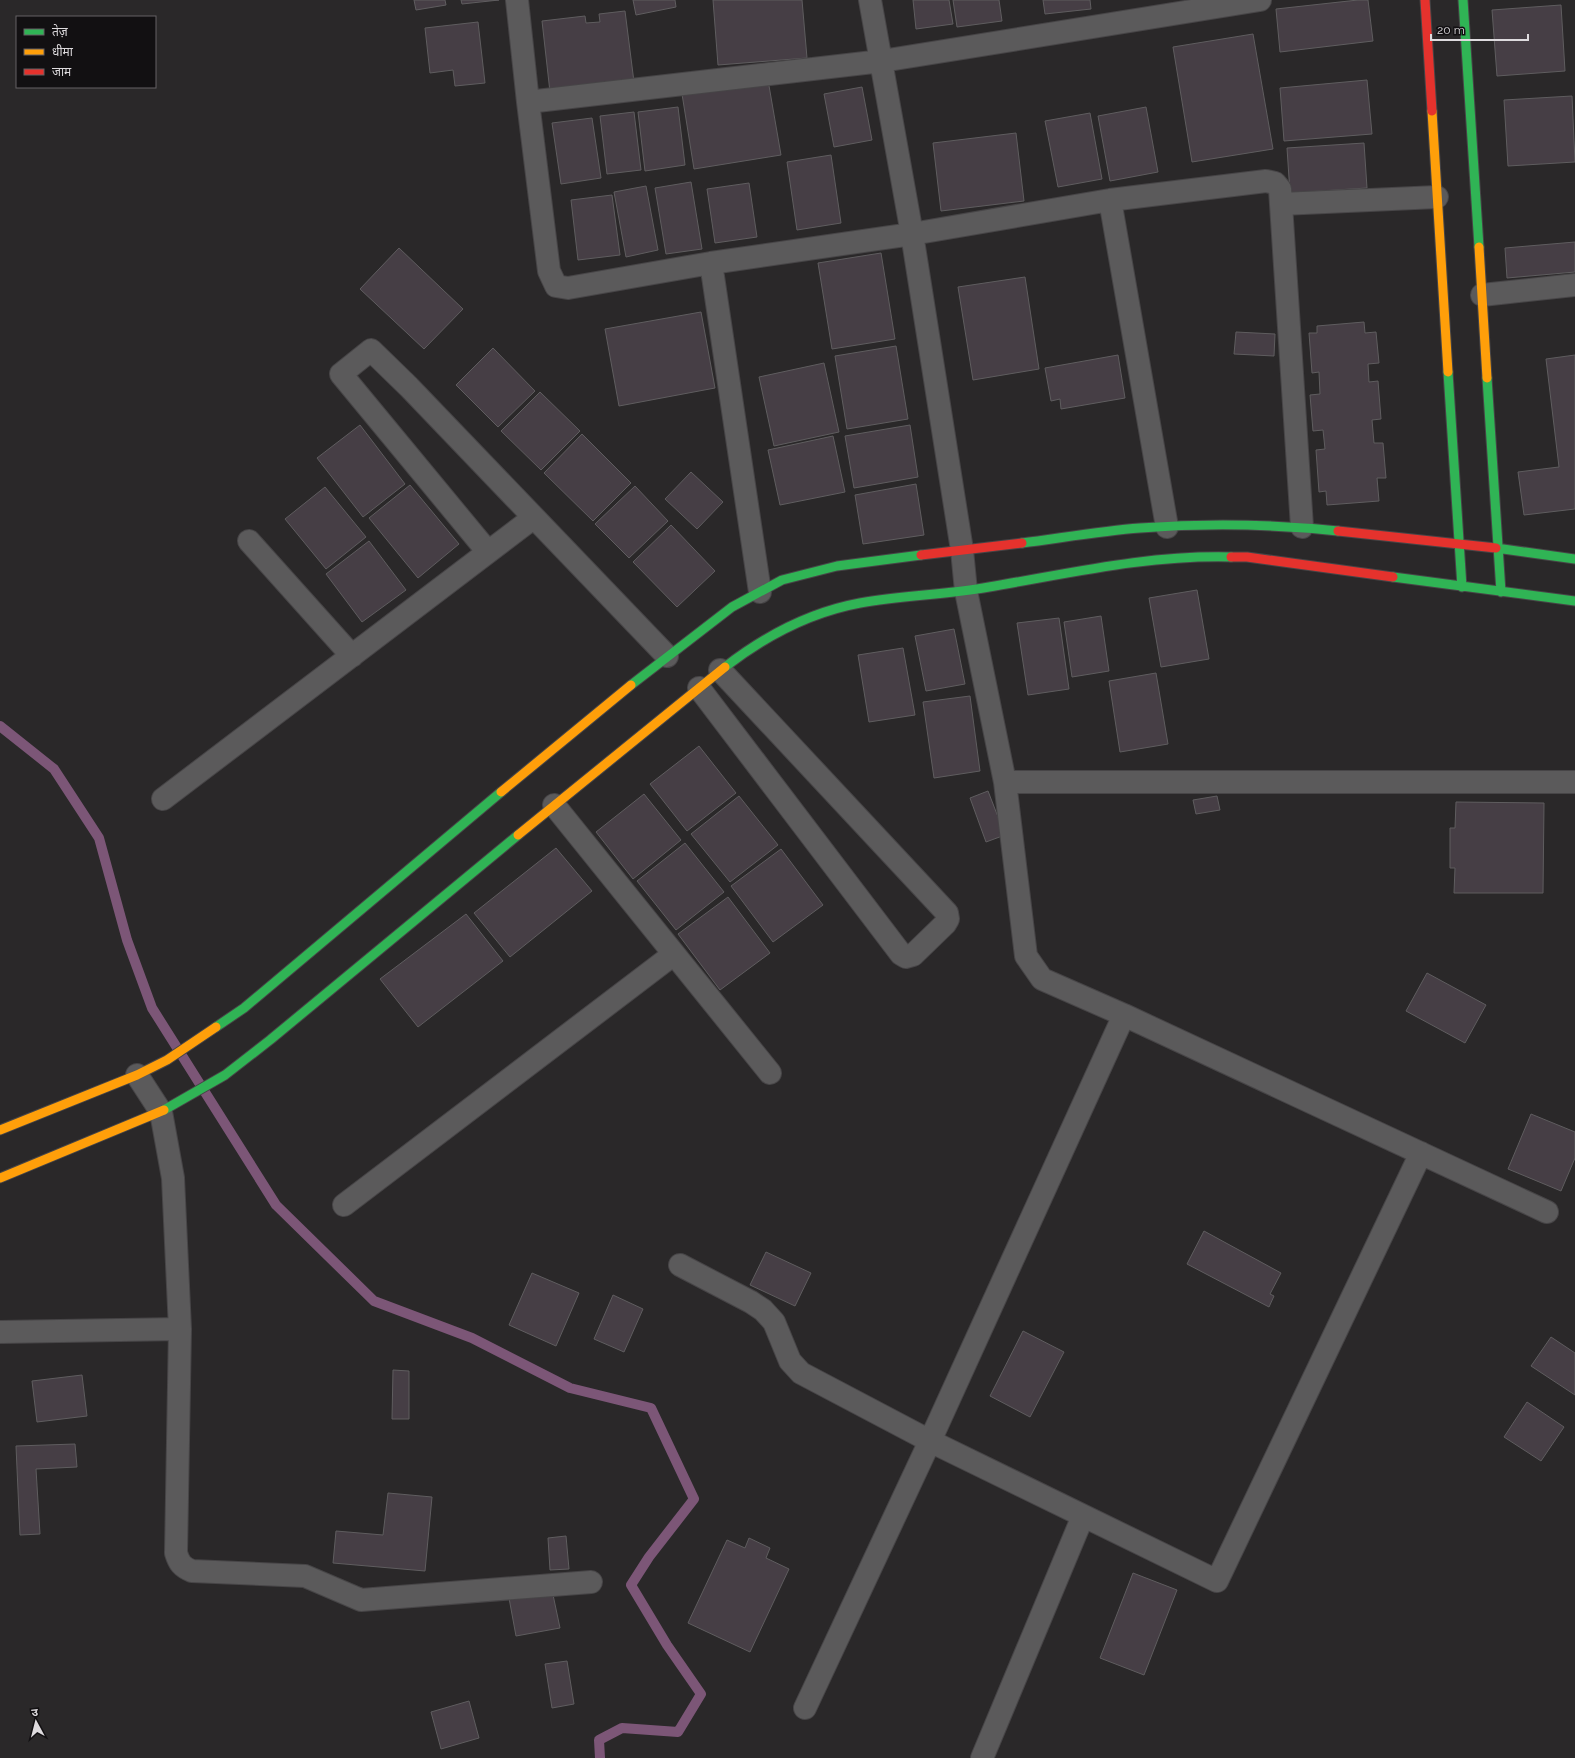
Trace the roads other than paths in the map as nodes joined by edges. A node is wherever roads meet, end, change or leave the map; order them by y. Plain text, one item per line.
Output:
1 (517, 0) edge
2 (870, 0) edge
3 (1260, 0) edge
4 (1425, 0) edge
5 (1463, 0) edge
6 (882, 61) junction
7 (528, 102) junction
8 (1437, 197) junction
9 (1110, 200) junction
10 (1281, 204) junction
11 (912, 234) junction
12 (711, 263) junction
13 (1575, 285) edge
14 (1482, 295) junction
15 (533, 518) junction
16 (1167, 527) junction
17 (1302, 527) junction
18 (249, 540) dead end
19 (1459, 543) junction
20 (1498, 549) junction
21 (962, 550) junction
22 (488, 552) junction
23 (1575, 559) edge
24 (1462, 587) junction
25 (966, 591) junction
26 (760, 592) junction
27 (1501, 592) junction
28 (1575, 601) edge
29 (352, 656) junction
30 (667, 656) junction
31 (720, 670) junction
32 (699, 688) junction
33 (1005, 782) junction
34 (1575, 782) edge
35 (163, 799) dead end
36 (554, 805) junction
37 (674, 954) junction
38 (1124, 1015) junction
39 (770, 1073) dead end
40 (136, 1075) junction
41 (160, 1112) junction
42 (0, 1130) edge
43 (1421, 1153) junction
44 (0, 1178) edge
45 (344, 1204) dead end
46 (1547, 1212) dead end
47 (680, 1265) dead end
48 (180, 1329) junction
49 (0, 1332) edge
50 (930, 1441) junction
51 (1083, 1516) junction
52 (591, 1582) dead end
53 (806, 1708) dead end
54 (982, 1758) edge

1 - 7 street
2 - 6 street
3 - 6 street
4 - 8 main road
5 - 14 main road
6 - 7 street
6 - 11 street
7 - 12 street
8 - 10 street
8 - 19 main road
9 - 10 street
9 - 11 street
9 - 16 street
10 - 17 street
11 - 12 street
11 - 21 street
12 - 26 street
13 - 14 street
14 - 20 main road
15 - 22 street
15 - 22 street
15 - 30 street
16 - 17 main road
16 - 21 main road
17 - 19 main road
18 - 29 street
19 - 20 main road
19 - 24 main road
20 - 23 main road
20 - 27 main road
21 - 25 street
21 - 26 main road
22 - 29 street
24 - 25 main road
24 - 27 main road
25 - 31 main road
25 - 33 street
26 - 30 main road
27 - 28 main road
29 - 35 street
30 - 40 main road
31 - 32 main road
31 - 32 street
32 - 36 main road
33 - 34 street
33 - 38 street
36 - 37 street
36 - 41 main road
37 - 39 street
37 - 45 street
38 - 43 street
38 - 50 street
40 - 41 street
40 - 42 main road
41 - 44 main road
41 - 48 street
43 - 46 street
43 - 51 street
47 - 50 street
48 - 49 street
48 - 52 street
50 - 51 street
50 - 53 street
51 - 54 street

